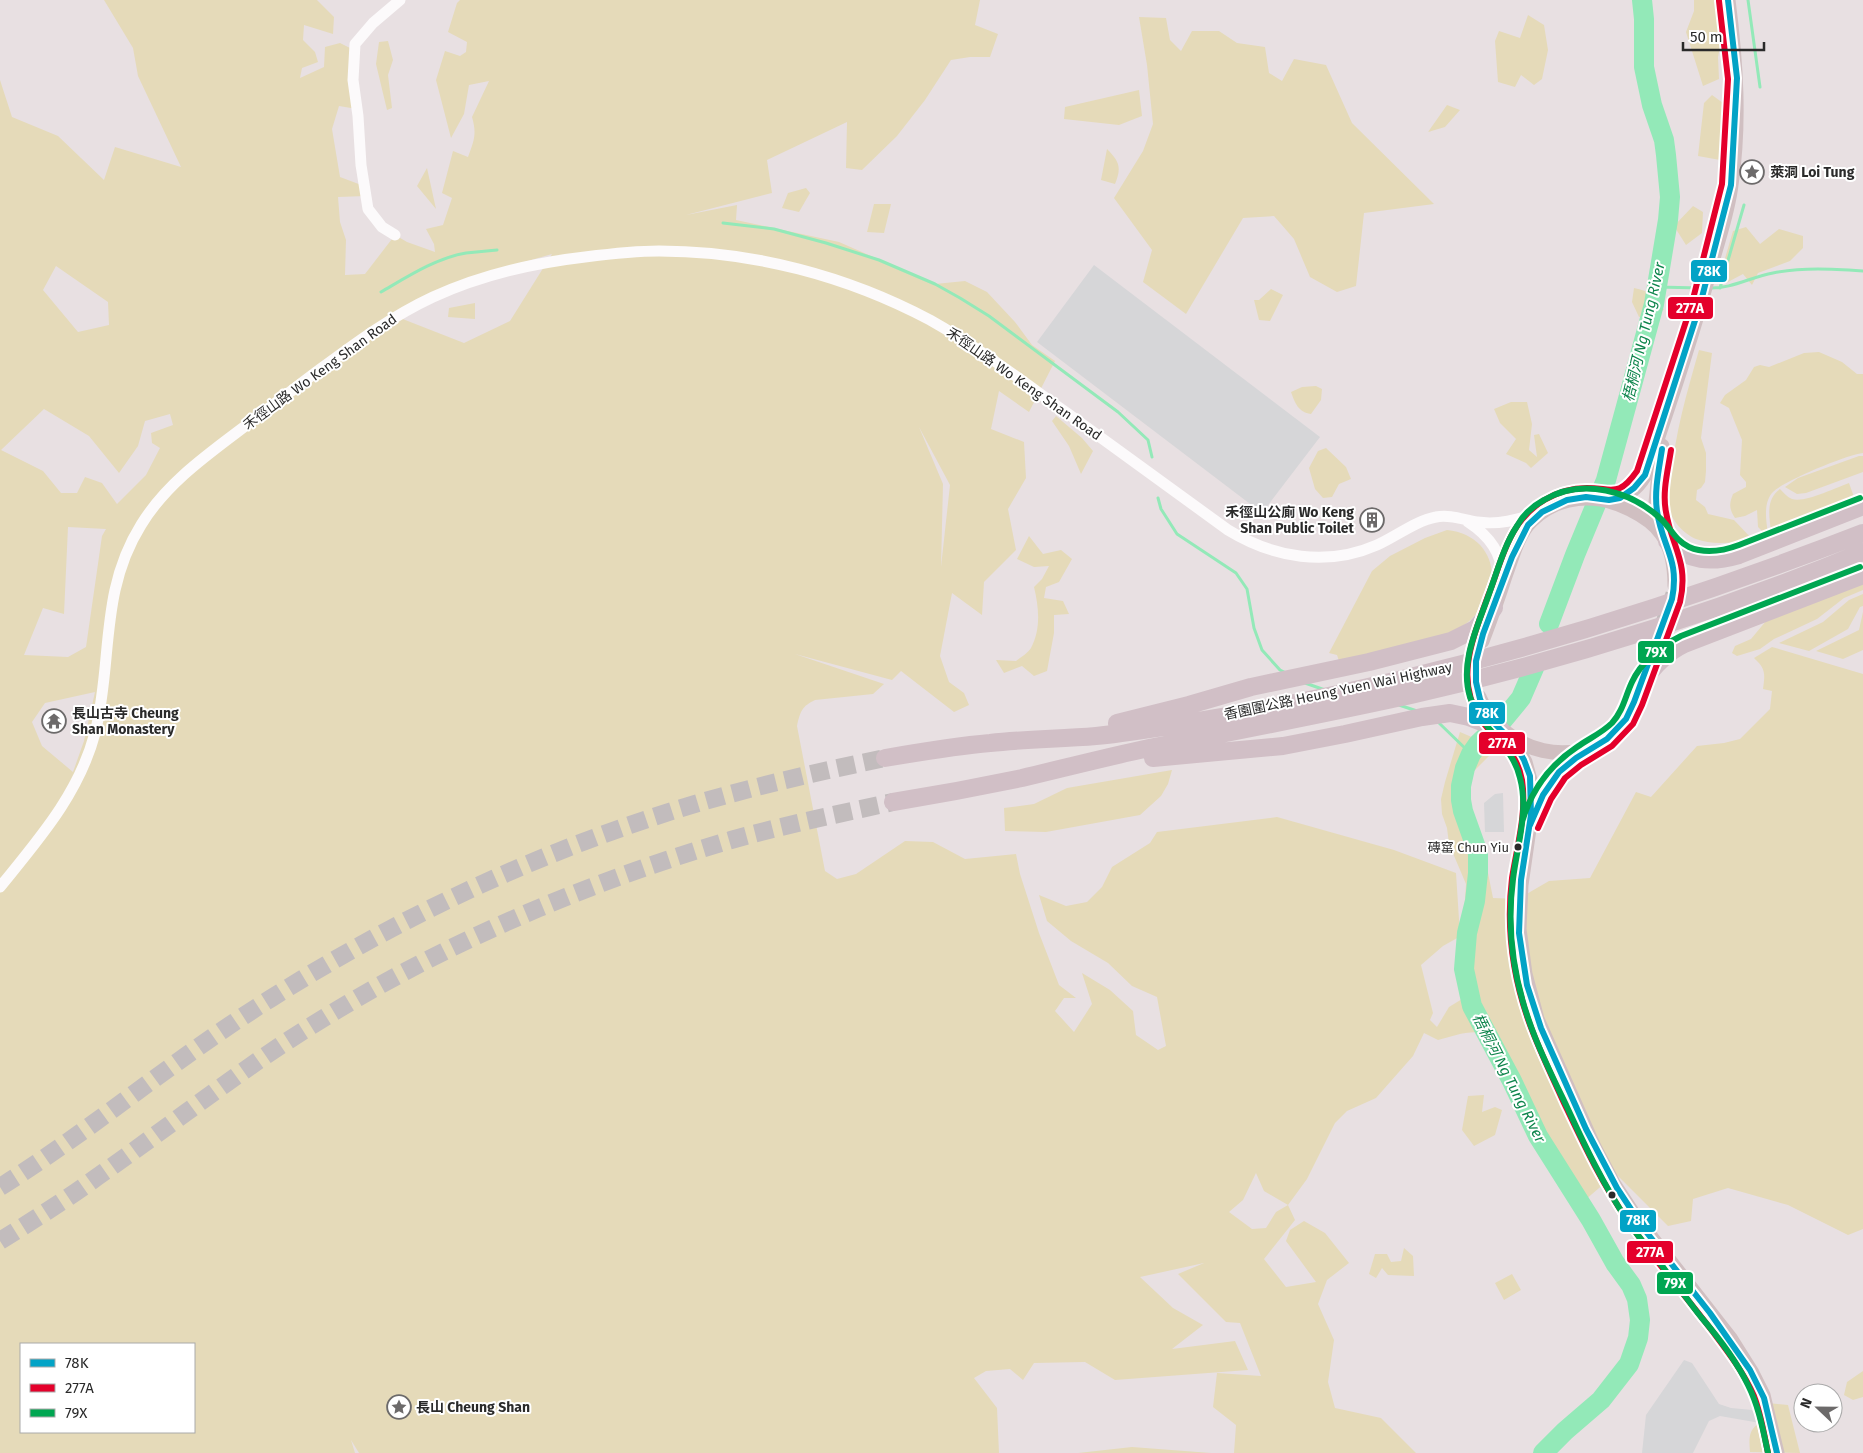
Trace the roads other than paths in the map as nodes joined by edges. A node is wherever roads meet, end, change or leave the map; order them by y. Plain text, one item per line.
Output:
1 (400, 0) edge
2 (1728, 0) edge
3 (395, 235) dead end
4 (1668, 407) junction
5 (1628, 500) junction
6 (1863, 506) edge
7 (1548, 508) junction
8 (1462, 518) junction
9 (1863, 533) edge
10 (1665, 538) junction
11 (1863, 552) edge
12 (1779, 575) junction
13 (1863, 575) edge
14 (1502, 586) junction
15 (1675, 586) tunnel mouth
16 (1494, 608) junction
17 (1482, 641) dead end
18 (1653, 651) tunnel mouth
19 (1641, 684) junction
20 (1511, 739) junction
21 (1016, 741) junction
22 (1590, 748) junction
23 (885, 758) tunnel mouth
24 (1022, 778) junction
25 (893, 802) tunnel mouth
26 (1530, 822) junction
27 (0, 887) edge
28 (1777, 1453) edge

1 - 3 street
2 - 4 main road
4 - 5 main road
4 - 10 main road
5 - 7 main road
5 - 10 main road
6 - 10 highway
7 - 8 street, 禾徑山路 Wo Keng Shan Road
7 - 14 main road
8 - 14 street
8 - 27 street, 禾徑山路 Wo Keng Shan Road
9 - 12 highway, 香園圍公路 Heung Yuen Wai Highway
10 - 15 main road
11 - 12 highway, 香園圍公路 Heung Yuen Wai Highway
12 - 21 highway, 香園圍公路 Heung Yuen Wai Highway
12 - 24 highway, 香園圍公路 Heung Yuen Wai Highway
13 - 19 highway
14 - 16 main road
16 - 17 main road
16 - 21 highway
18 - 19 main road
19 - 22 main road
20 - 22 main road
20 - 24 highway
20 - 26 main road
21 - 23 highway, 香園圍公路 Heung Yuen Wai Highway
22 - 26 main road
24 - 25 highway, 香園圍公路 Heung Yuen Wai Highway
26 - 28 main road

